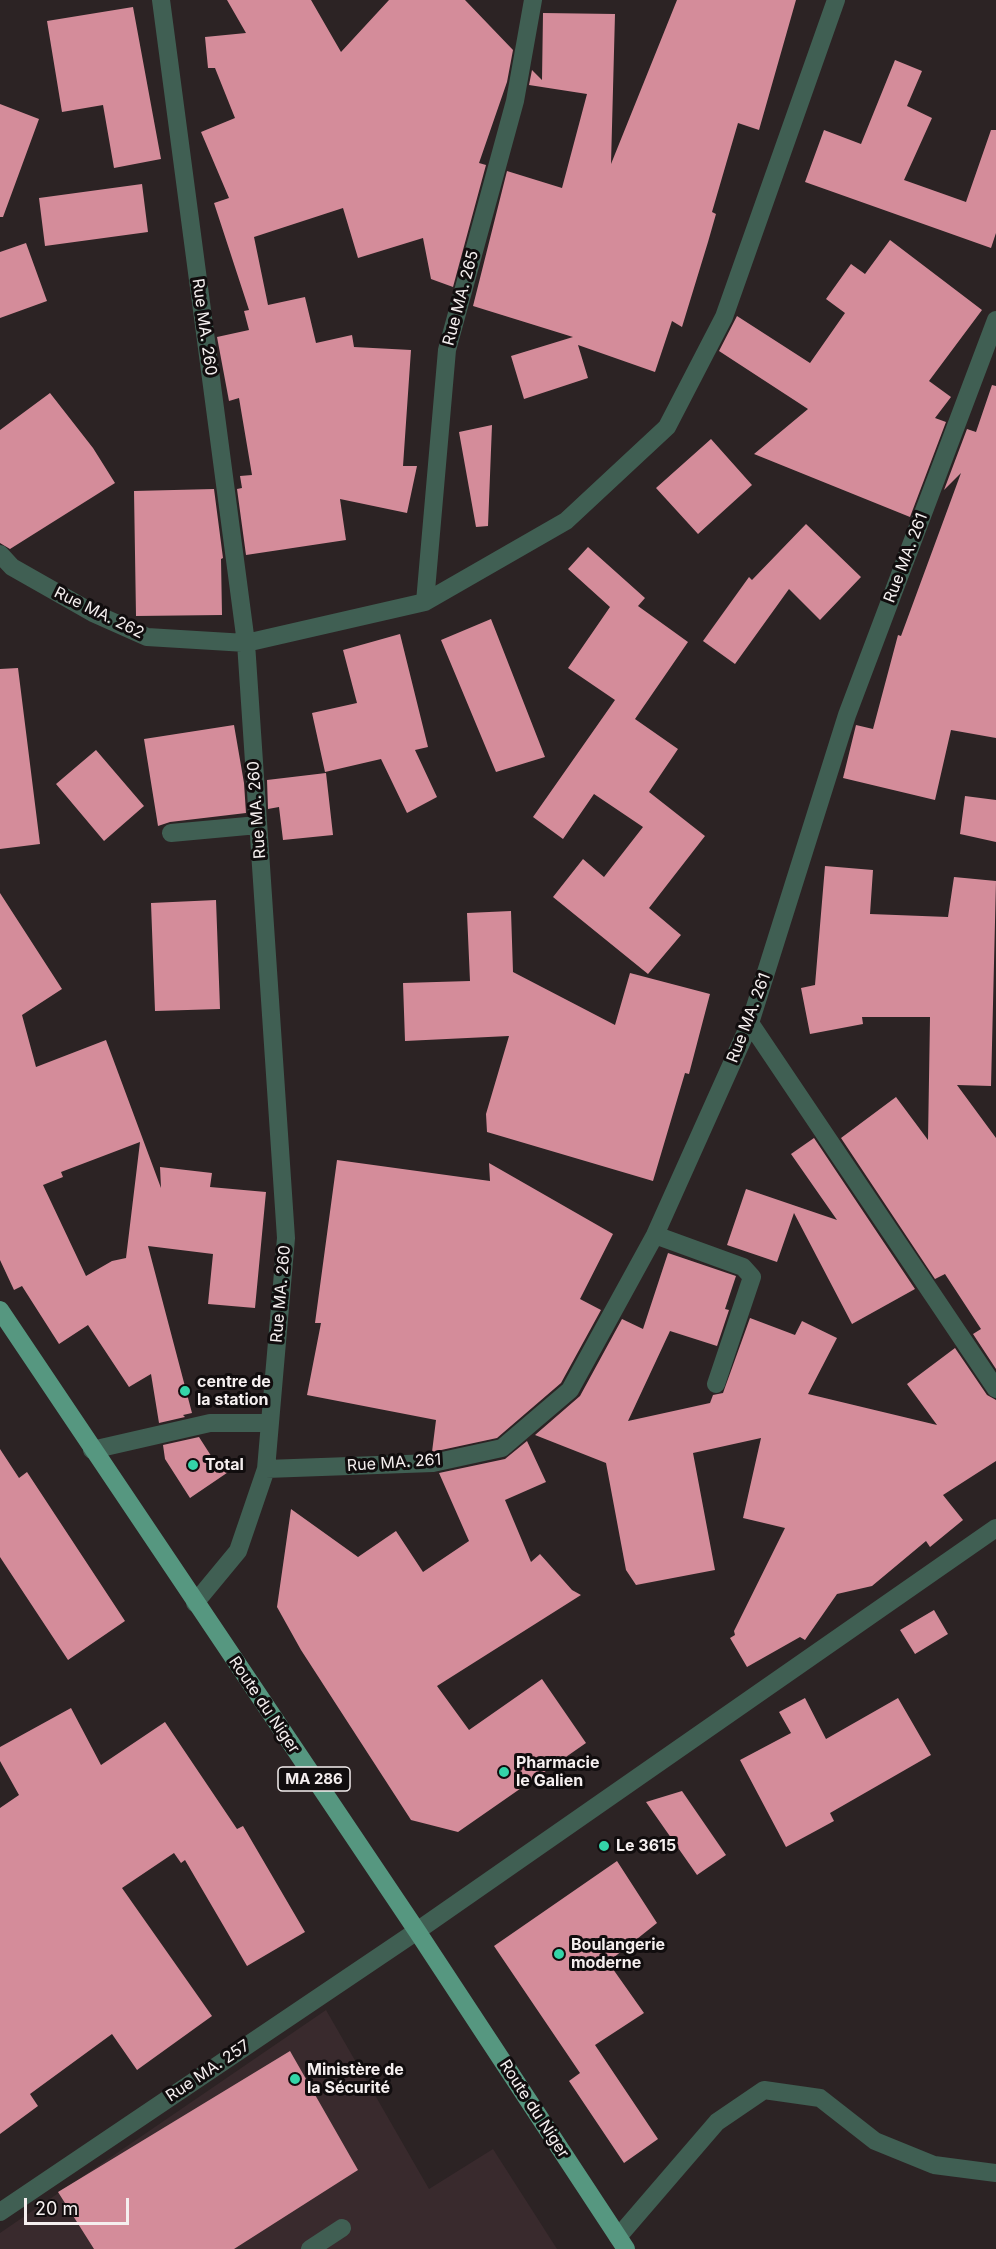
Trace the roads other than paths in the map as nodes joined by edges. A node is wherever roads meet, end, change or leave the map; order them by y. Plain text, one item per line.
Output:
1 (161, 0) edge
2 (533, 0) edge
3 (836, 0) edge
4 (996, 320) edge
5 (0, 554) edge
6 (425, 602) junction
7 (246, 642) junction
8 (258, 825) junction
9 (171, 833) dead end
10 (750, 1023) junction
11 (655, 1235) junction
12 (0, 1311) edge
13 (716, 1384) dead end
14 (996, 1389) edge
15 (270, 1423) junction
16 (92, 1450) junction
17 (266, 1469) junction
18 (996, 1528) edge
19 (195, 1603) junction
20 (417, 1931) junction
21 (996, 2173) edge
22 (0, 2212) edge
23 (342, 2228) dead end
24 (622, 2243) edge
25 (310, 2249) edge

1 - 7 street, Rue MA. 260
2 - 6 street, Rue MA. 265
3 - 6 street, Rue MA. 262
4 - 10 street, Rue MA. 261
5 - 7 street, Rue MA. 262
6 - 7 street, Rue MA. 262
7 - 8 street, Rue MA. 260
8 - 9 street
8 - 15 street, Rue MA. 260
10 - 11 street, Rue MA. 261
10 - 14 street
11 - 13 street
11 - 17 street, Rue MA. 261
12 - 16 main road, Route du Niger / MA 286
15 - 16 street
15 - 17 street, Rue MA. 260
16 - 19 main road, Route du Niger / MA 286
17 - 19 street, Rue MA. 260
18 - 20 street, Rue MA. 257
19 - 20 main road, Route du Niger / MA 286
20 - 22 street, Rue MA. 257
20 - 24 main road, Route du Niger / MA 286
21 - 24 street
23 - 25 street

